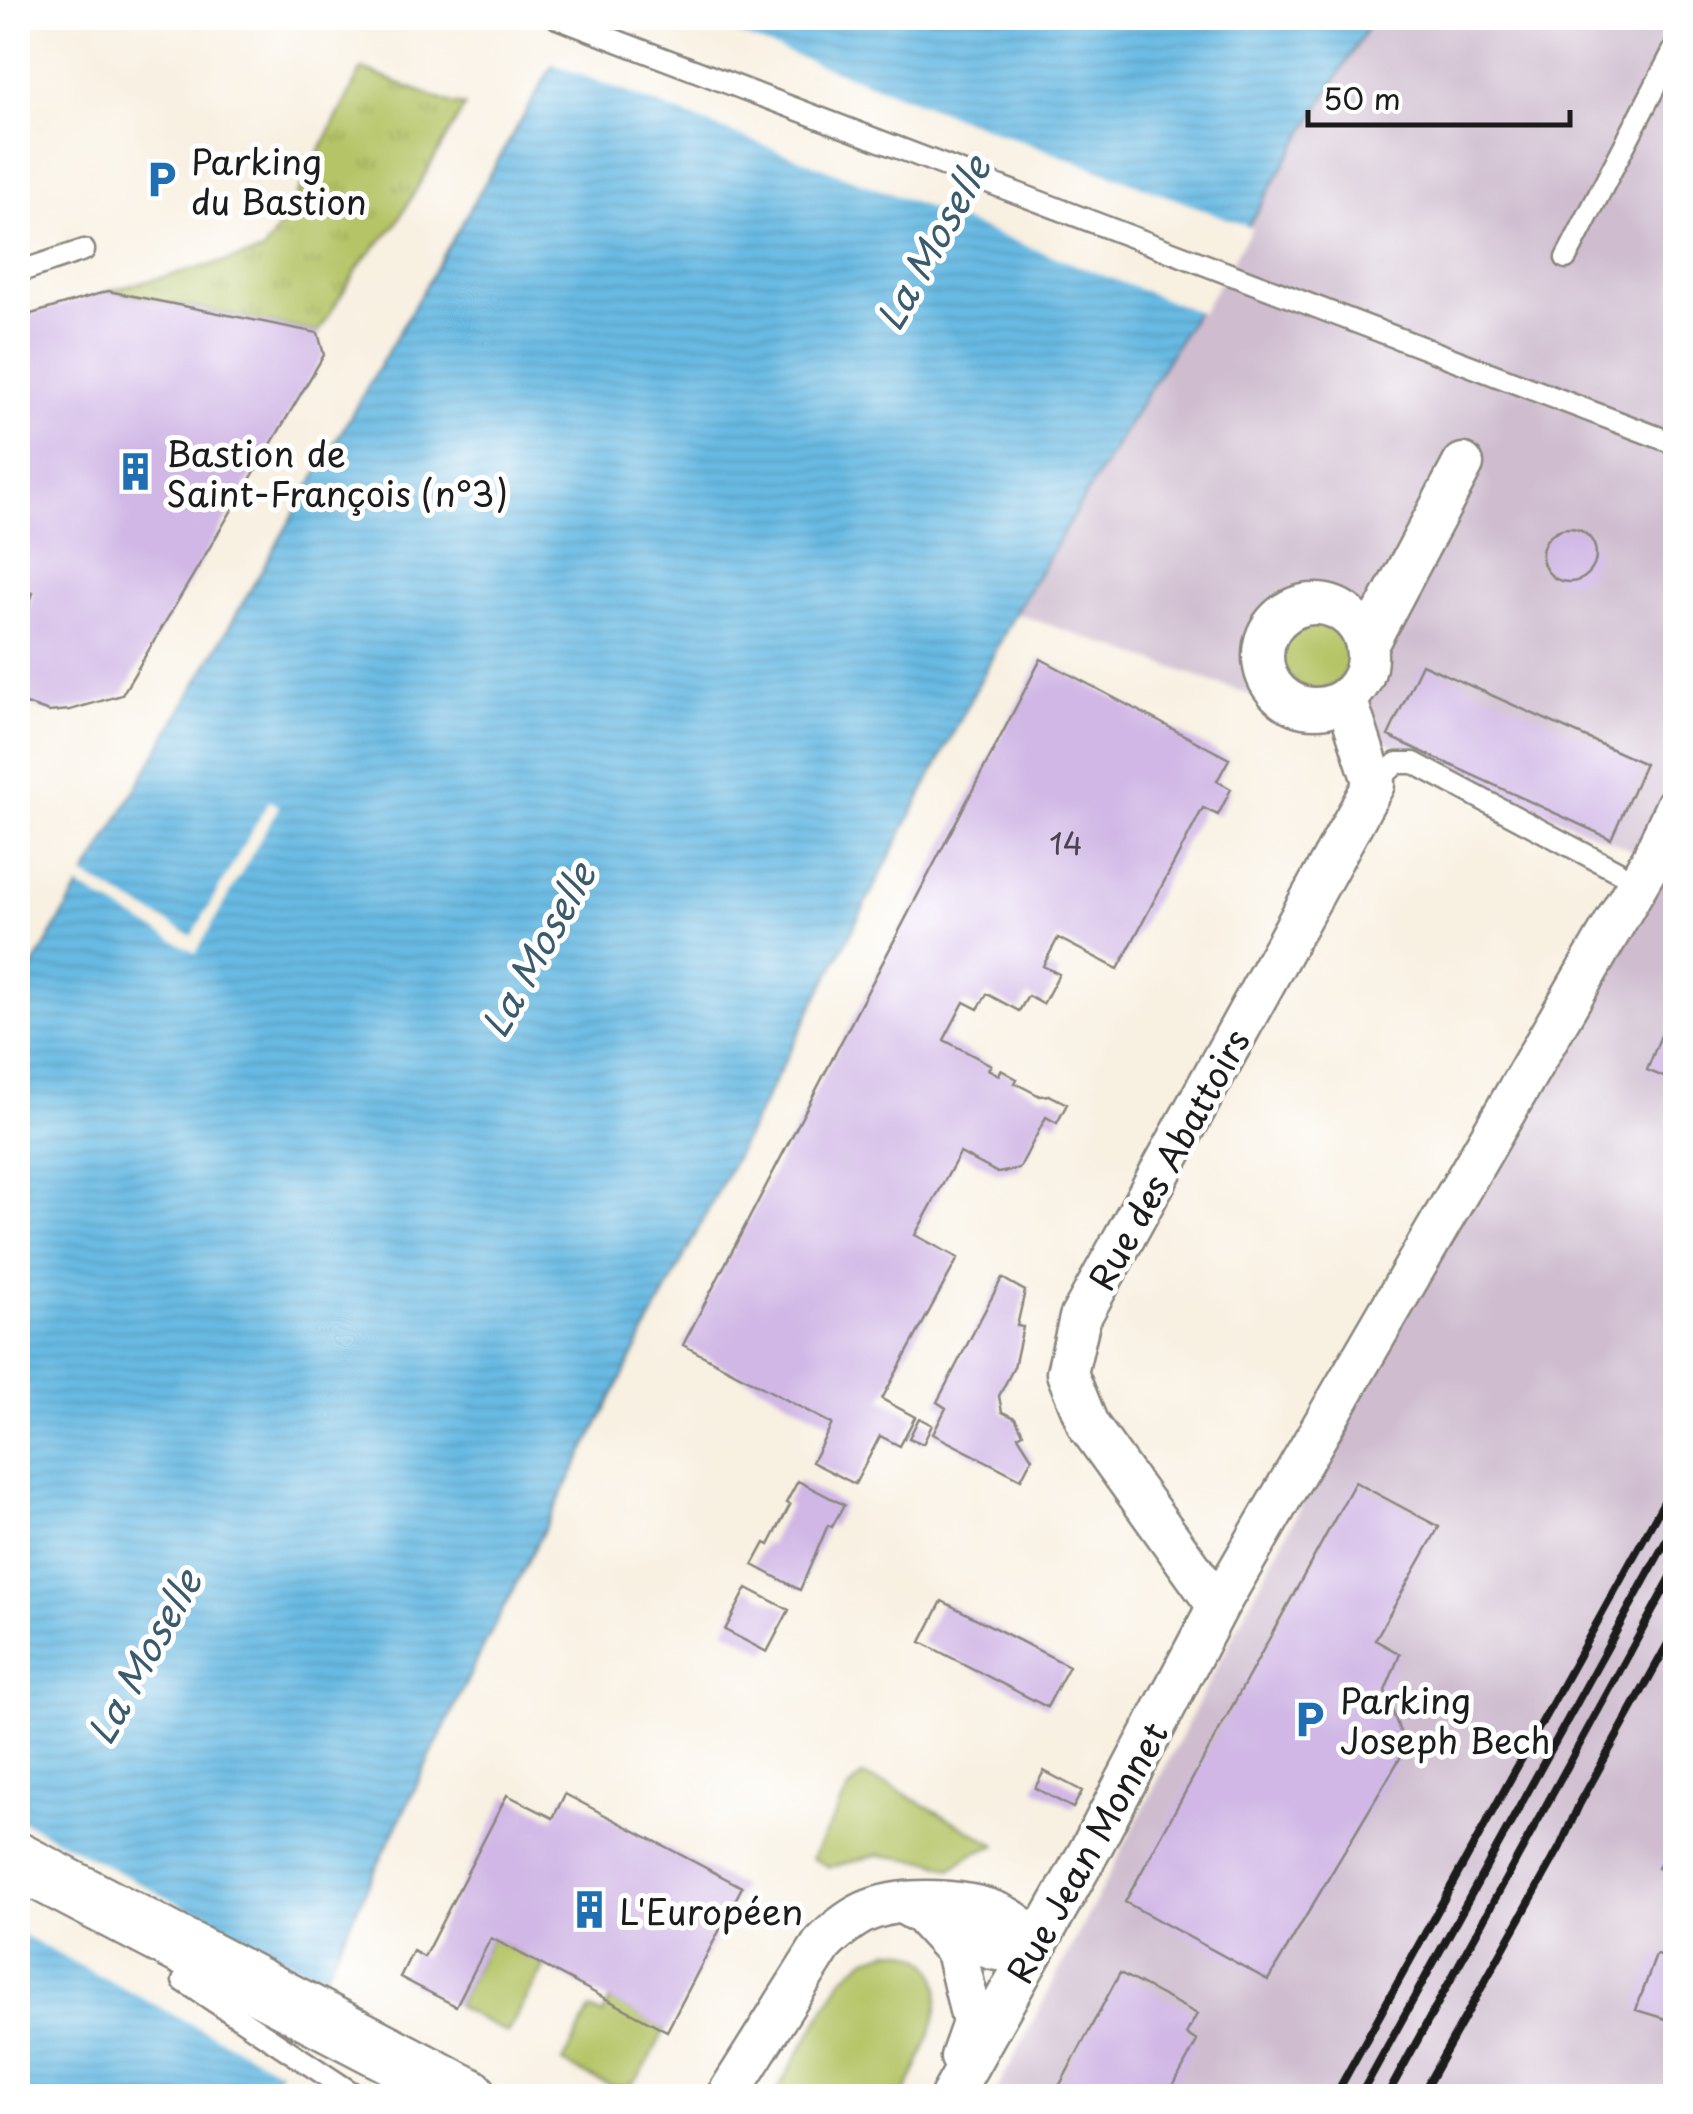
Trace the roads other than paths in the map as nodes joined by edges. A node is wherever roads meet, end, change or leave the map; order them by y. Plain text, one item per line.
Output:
1 (557, 18) edge
2 (1676, 46) edge
3 (84, 250) dead end
4 (1566, 258) dead end
5 (18, 272) edge
6 (1676, 444) edge
7 (1463, 464) dead end
8 (1366, 647) junction
9 (1346, 698) junction
10 (1374, 784) junction
11 (1676, 806) edge
12 (1617, 872) dead end
13 (1218, 1606) junction
14 (18, 1861) edge
15 (18, 1895) edge
16 (904, 1904) junction
17 (1038, 1942) junction
18 (344, 2068) edge
19 (408, 2096) edge
20 (469, 2096) edge
21 (726, 2096) edge
22 (949, 2096) edge

1 - 6 lane
2 - 4 lane
3 - 5 lane
7 - 8 street
8 - 9 street
8 - 9 street
9 - 10 street
10 - 12 lane
10 - 13 street, Rue des Abattoirs
11 - 13 street, Rue Jean Monnet
13 - 17 street, Rue Jean Monnet
14 - 18 main road
15 - 18 main road
16 - 17 street
16 - 21 street
16 - 22 street
17 - 22 street, Rue Jean Monnet
18 - 19 main road
18 - 20 main road

